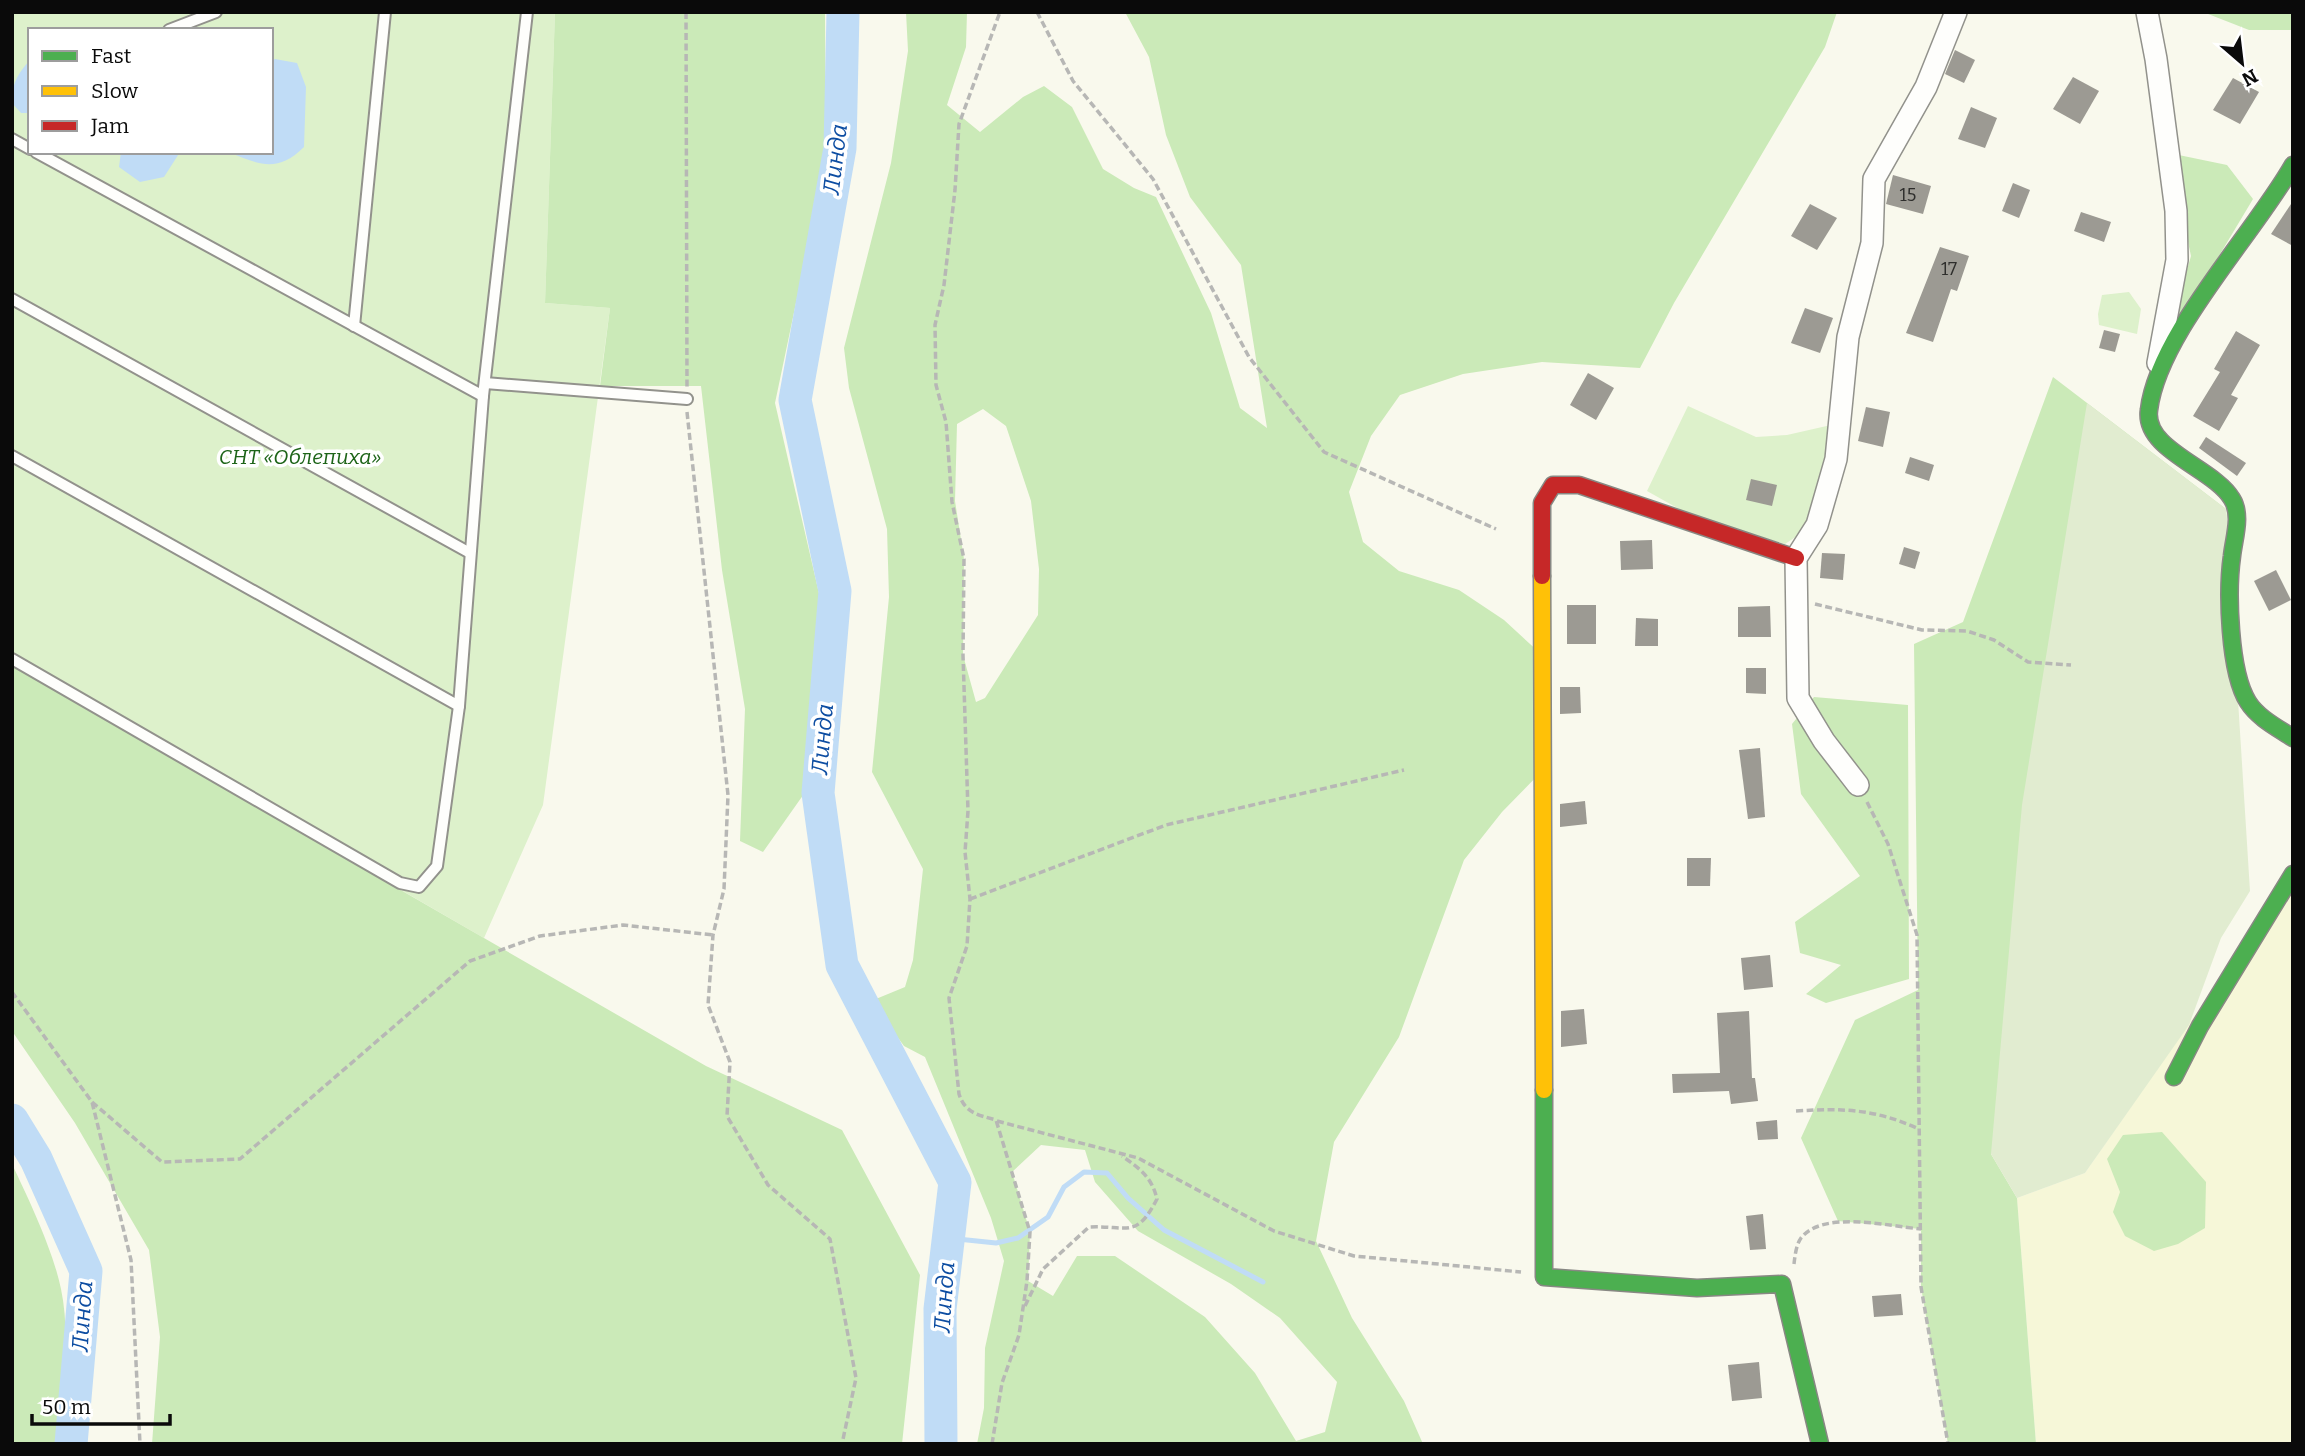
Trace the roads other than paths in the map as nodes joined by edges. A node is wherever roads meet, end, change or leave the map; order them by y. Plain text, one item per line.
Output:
1 (216, 12) edge
2 (385, 12) edge
3 (527, 12) edge
4 (1956, 12) edge
5 (2147, 12) edge
6 (174, 28) edge
7 (12, 139) edge
8 (28, 148) edge
9 (40, 154) edge
10 (2293, 165) edge
11 (12, 299) edge
12 (354, 326) junction
13 (2155, 379) junction
14 (485, 383) junction
15 (483, 396) junction
16 (687, 399) road end
17 (12, 456) edge
18 (470, 553) junction
19 (1796, 558) junction
20 (12, 659) edge
21 (458, 706) junction
22 (2293, 737) edge
23 (1858, 785) road end
24 (2293, 874) edge
25 (2174, 1077) dead end
26 (1820, 1444) edge

1 - 6 lane
2 - 12 lane
3 - 14 lane
4 - 19 street
5 - 13 street
7 - 8 lane
9 - 12 lane
10 - 13 street
11 - 18 lane
12 - 15 lane
13 - 22 street
14 - 15 lane
14 - 16 lane
15 - 18 lane
17 - 21 lane
18 - 21 lane
19 - 23 street
19 - 26 street
20 - 21 lane
24 - 25 street

